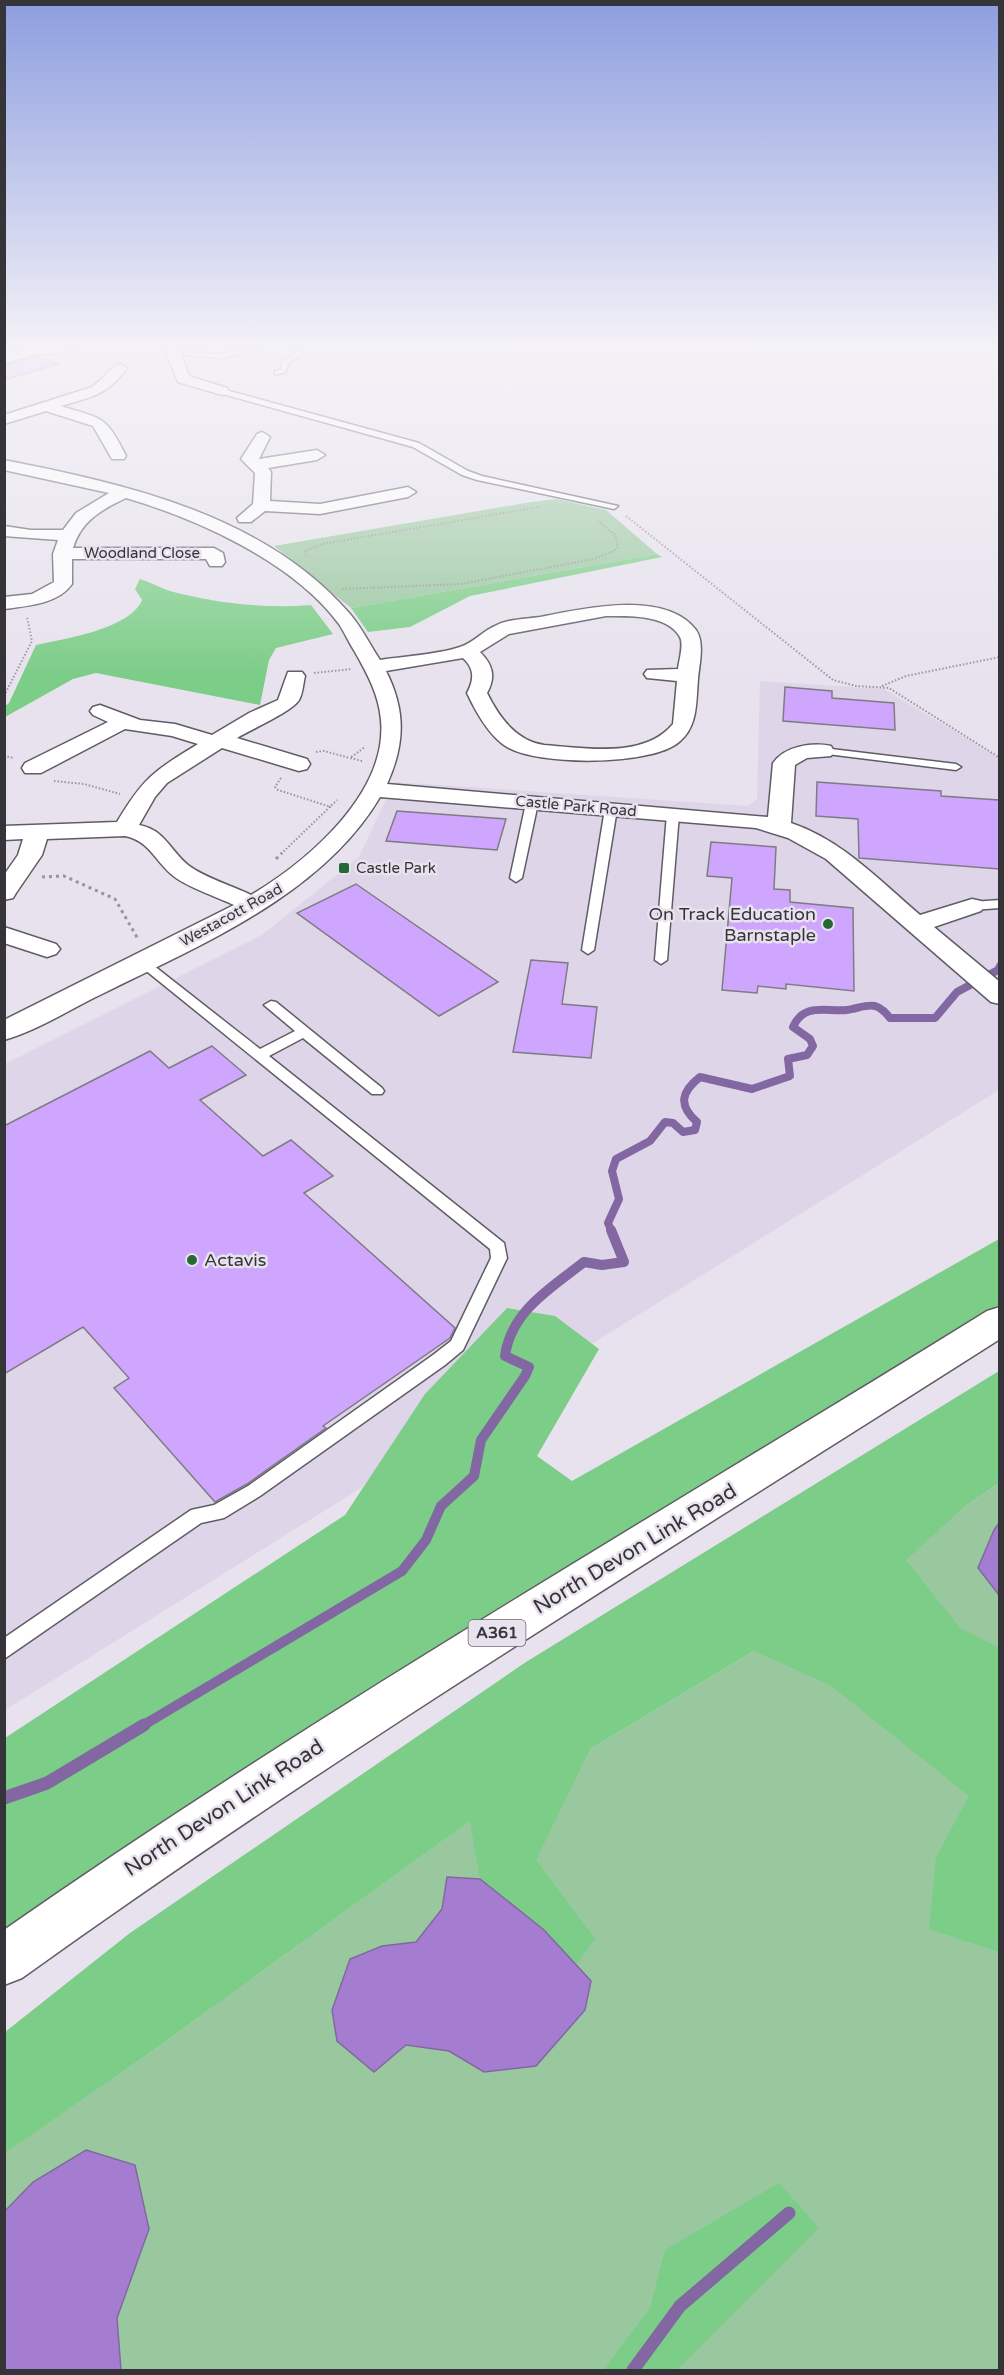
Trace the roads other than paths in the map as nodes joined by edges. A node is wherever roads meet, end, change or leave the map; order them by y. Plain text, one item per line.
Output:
1 (250, 458) edge
2 (286, 458) edge
3 (441, 458) edge
4 (4, 465) edge
5 (253, 465) junction
6 (124, 492) junction
7 (429, 496) dead end
8 (261, 506) junction
9 (614, 506) road end
10 (219, 528) junction
11 (4, 531) edge
12 (68, 536) junction
13 (62, 554) junction
14 (216, 562) dead end
15 (4, 603) edge
16 (467, 652) junction
17 (365, 665) junction
18 (654, 674) dead end
19 (295, 676) road end
20 (688, 676) junction
21 (100, 711) dead end
22 (123, 722) junction
23 (217, 741) junction
24 (823, 751) joint
25 (299, 764) road end
26 (956, 767) dead end
27 (33, 768) road end
28 (366, 781) junction
29 (532, 803) junction
30 (611, 809) junction
31 (673, 814) junction
32 (779, 826) junction
33 (125, 829) junction
34 (4, 833) edge
35 (37, 833) junction
36 (516, 878) dead end
37 (11, 886) edge
38 (999, 904) edge
39 (253, 905) junction
40 (972, 906) joint
41 (916, 924) junction
42 (4, 934) edge
43 (47, 949) dead end
44 (588, 950) dead end
45 (142, 952) junction
46 (661, 960) dead end
47 (998, 995) edge
48 (271, 1005) dead end
49 (4, 1031) edge
50 (304, 1032) junction
51 (259, 1055) junction
52 (377, 1091) dead end
53 (999, 1322) edge
54 (4, 1650) edge
55 (4, 1960) edge

1 - 5 street
2 - 5 street
3 - 9 lane
4 - 6 street, Westacott Road
5 - 8 street
6 - 10 street, Westacott Road
6 - 12 street, Woodland Close
7 - 8 street
8 - 10 street
10 - 17 street, Westacott Road
11 - 12 street, Woodland Close
12 - 13 street, Woodland Close
13 - 14 street, Woodland Close
13 - 15 street, Woodland Close
16 - 17 street
16 - 20 street
16 - 20 street
17 - 28 street, Westacott Road
18 - 20 street
19 - 23 street
21 - 22 street
22 - 23 street
22 - 27 street
23 - 25 street
23 - 33 street
24 - 26 lane
24 - 32 street
28 - 29 street, Castle Park Road
28 - 39 street, Westacott Road
29 - 30 street, Castle Park Road
29 - 36 lane
30 - 31 street, Castle Park Road
30 - 44 lane
31 - 32 street, Castle Park Road
31 - 46 lane
32 - 41 street, Castle Park Road
33 - 35 street
33 - 39 street
34 - 35 street
35 - 37 street
38 - 40 lane
39 - 45 street, Westacott Road
40 - 41 street
41 - 47 street, Castle Park Road
42 - 43 street
45 - 49 street, Westacott Road
45 - 51 lane
48 - 50 lane
50 - 51 lane
50 - 52 lane
51 - 54 lane
53 - 55 highway, North Devon Link Road / A361

